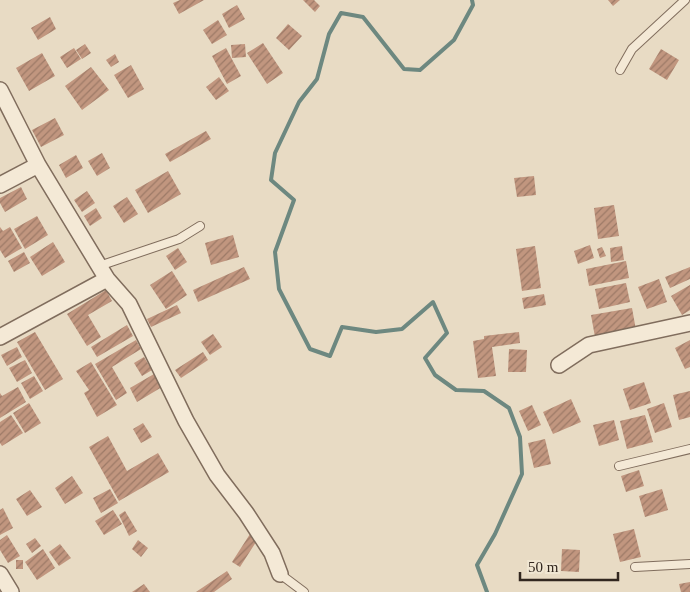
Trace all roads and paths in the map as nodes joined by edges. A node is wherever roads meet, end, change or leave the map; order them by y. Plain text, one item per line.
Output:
1 (685, 0) edge
2 (620, 70) dead end
3 (0, 90) edge
4 (38, 165) junction
5 (0, 185) edge
6 (200, 226) dead end
7 (103, 272) junction
8 (690, 323) edge
9 (0, 337) edge
10 (559, 365) dead end
11 (690, 449) edge
12 (619, 466) dead end
13 (690, 564) edge
14 (635, 567) dead end
15 (0, 574) edge
16 (280, 574) joint
17 (12, 592) edge
18 (304, 592) edge

1 - 2 lane
3 - 4 street
4 - 5 street
4 - 7 street
6 - 7 lane
7 - 9 street
7 - 16 street
8 - 10 street
11 - 12 lane
13 - 14 lane
15 - 17 street
16 - 18 lane

